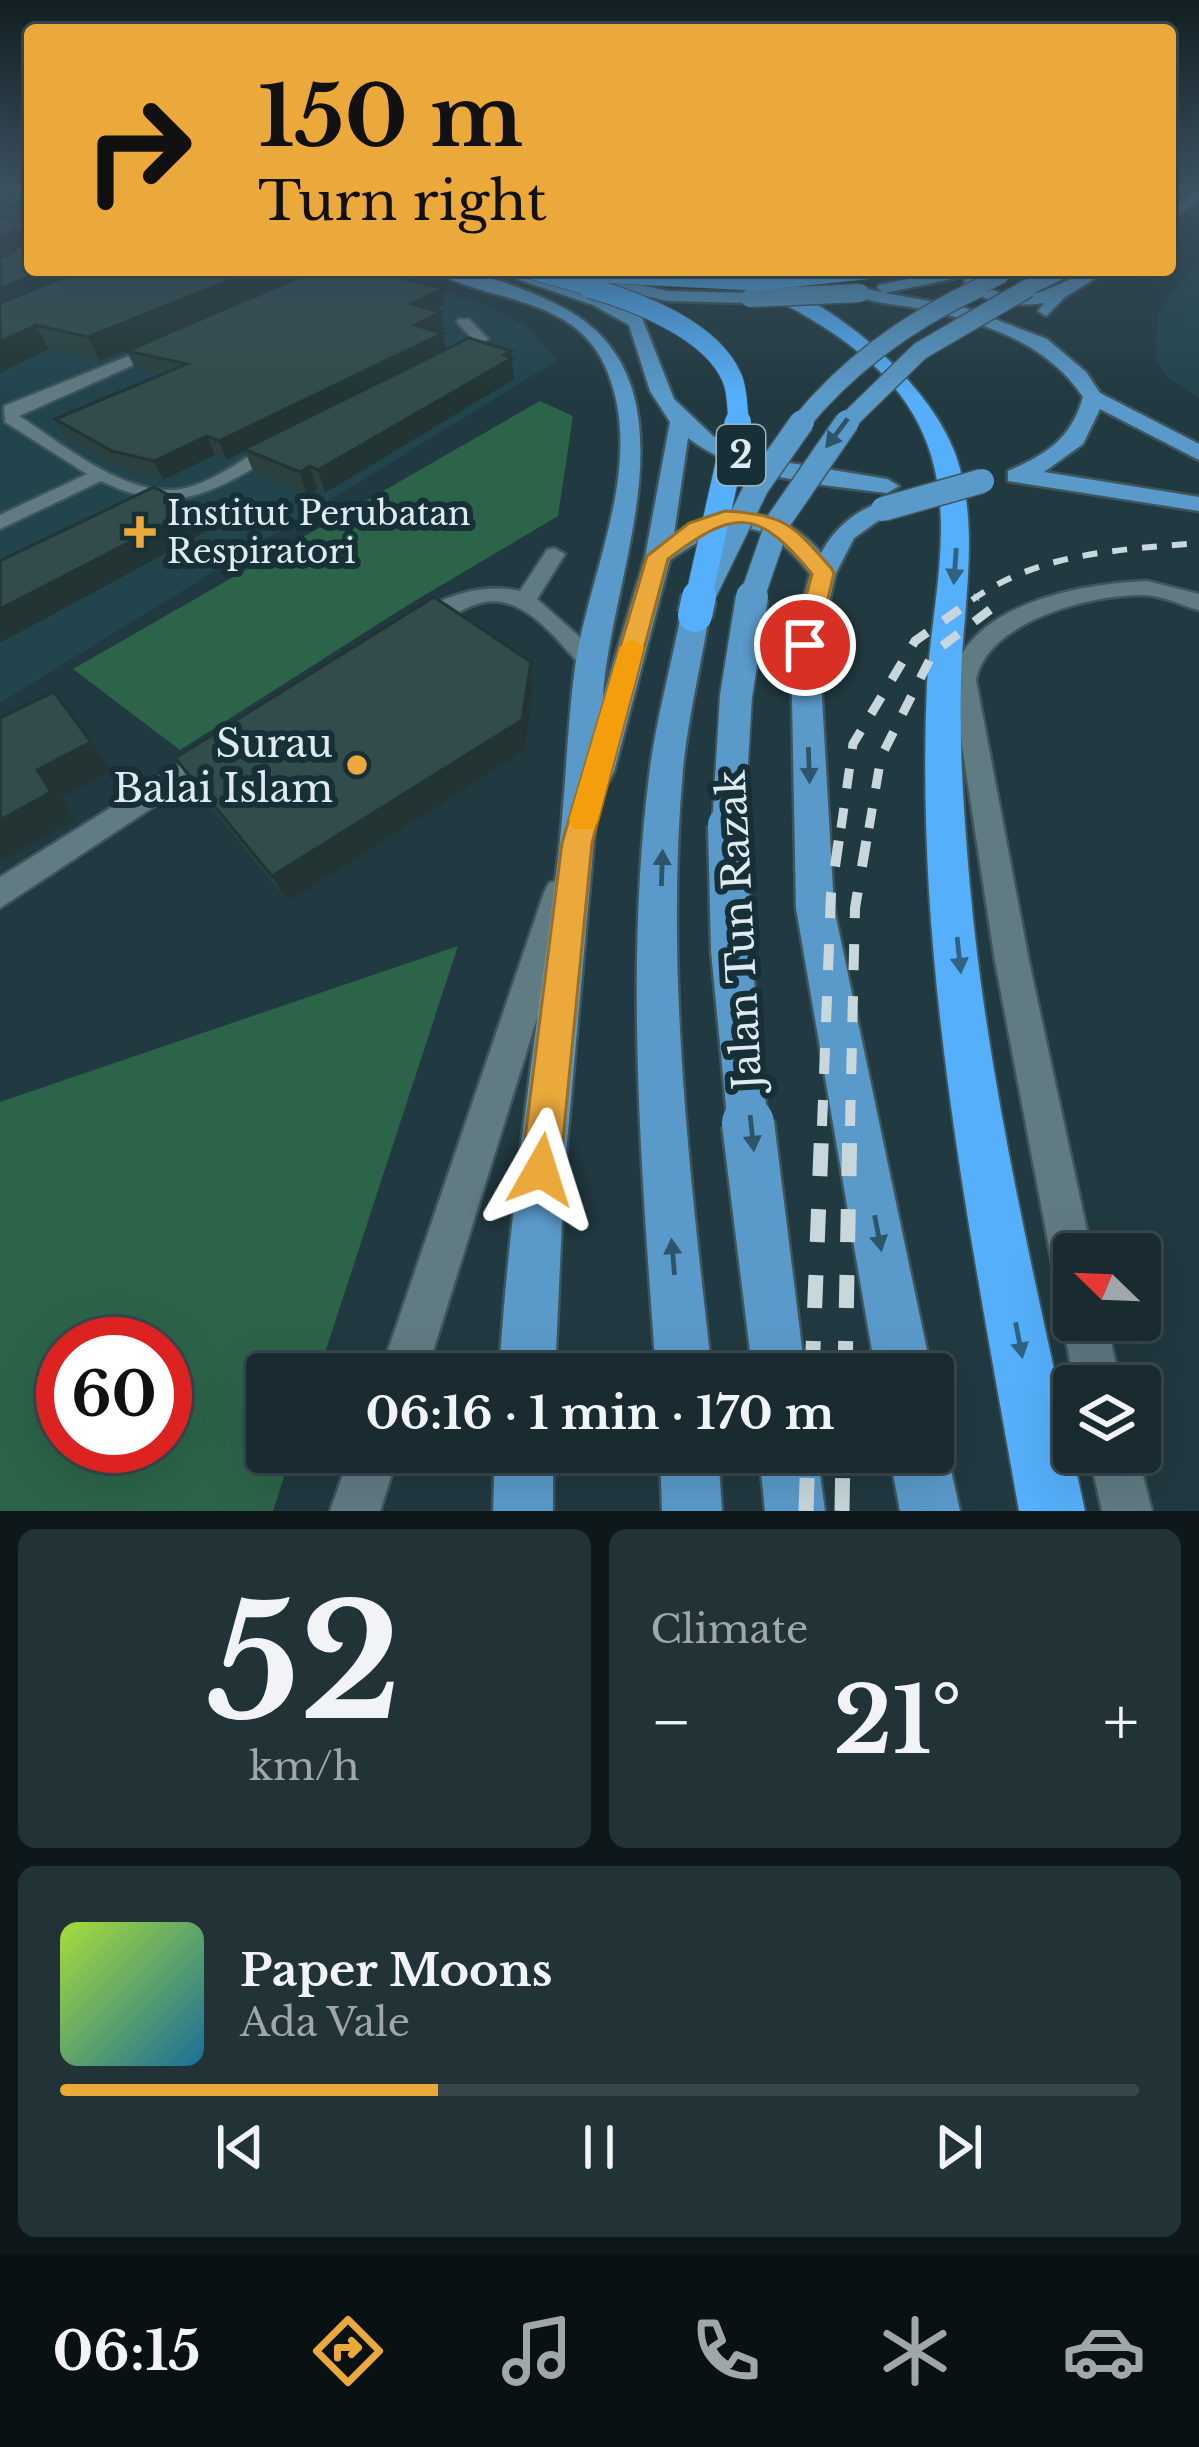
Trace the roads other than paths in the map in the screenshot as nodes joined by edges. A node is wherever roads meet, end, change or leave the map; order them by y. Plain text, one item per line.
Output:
1 (461, 276) edge
2 (522, 276) edge
3 (548, 276) edge
4 (577, 276) edge
5 (606, 276) edge
6 (829, 276) edge
7 (945, 276) edge
8 (974, 276) edge
9 (1004, 276) edge
10 (1062, 282) edge
11 (736, 284) edge
12 (860, 293) junction
13 (464, 322) dead end
14 (189, 335) edge
15 (1041, 343) junction
16 (650, 351) junction
17 (429, 370) edge
18 (1093, 397) junction
19 (680, 423) junction
20 (306, 433) edge
21 (1199, 453) edge
22 (102, 474) junction
23 (1017, 476) junction
24 (885, 497) junction
25 (1199, 504) edge
26 (0, 523) edge
27 (554, 554) dead end
28 (658, 556) junction
29 (824, 573) junction
30 (524, 602) junction
31 (1199, 603) edge
32 (695, 615) junction
33 (401, 636) edge
34 (591, 661) junction
35 (245, 734) edge
36 (577, 843) junction
37 (0, 894) edge
38 (1067, 1233) edge
39 (410, 1353) edge
40 (528, 1353) edge
41 (682, 1353) edge
42 (777, 1353) edge
43 (900, 1353) edge
44 (369, 1473) edge
45 (524, 1473) edge
46 (690, 1473) edge
47 (790, 1473) edge
48 (923, 1473) edge
49 (1118, 1473) edge
50 (355, 1511) edge
51 (523, 1511) edge
52 (692, 1511) edge
53 (795, 1511) edge
54 (929, 1511) edge
55 (1052, 1511) edge
56 (1127, 1511) edge

1 - 34 main road
2 - 16 main road, 2
3 - 32 highway, bridge
4 - 11 main road
5 - 6 highway, bridge
7 - 12 main road
8 - 10 main road
9 - 32 main road, Jalan Tun Razak, bridge
10 - 15 main road
10 -> 42 main road, Jalan Tun Razak, bridge
11 - 12 main road, bridge
11 - 16 main road
11 -> 55 highway
12 - 15 main road
13 - 17 lane
14 - 22 lane
15 - 18 main road
16 - 19 main road, 2
18 - 21 main road
18 - 23 main road
19 - 24 main road, 2
19 - 28 main road
20 - 22 lane
22 - 26 lane
23 - 24 main road, bridge
23 - 25 main road
24 - 29 main road
27 - 30 lane
28 - 29 main road
28 - 36 main road
29 -> 43 main road
30 - 33 lane
30 - 34 lane
31 - 38 lane
41 -> 32 main road, Jalan Tun Razak
34 - 36 main road
35 - 37 lane
36 - 39 lane
36 - 40 main road
44 - 50 lane
45 - 51 main road
46 - 52 main road
47 - 53 main road
48 - 54 main road
49 - 56 lane

